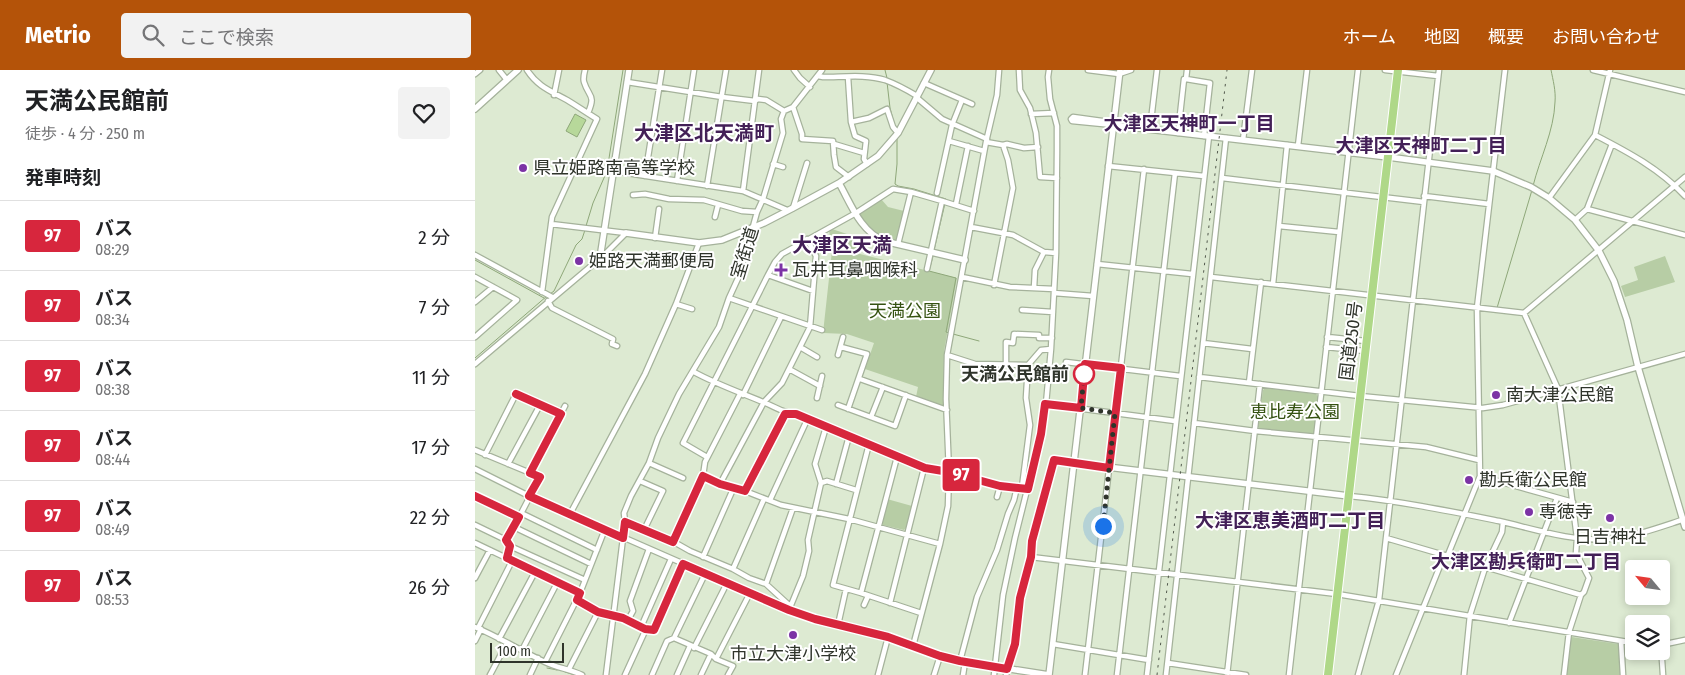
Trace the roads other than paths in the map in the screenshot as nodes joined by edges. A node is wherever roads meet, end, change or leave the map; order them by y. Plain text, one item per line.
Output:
1 (480, 70) edge
2 (499, 70) edge
3 (518, 70) edge
4 (527, 70) edge
5 (559, 70) edge
6 (585, 70) edge
7 (629, 70) edge
8 (661, 70) edge
9 (694, 70) edge
10 (726, 70) edge
11 (759, 70) edge
12 (794, 70) edge
13 (822, 70) edge
14 (999, 70) edge
15 (1019, 70) edge
16 (1049, 70) edge
17 (1088, 70) edge
18 (1131, 70) edge
19 (1157, 70) edge
20 (1187, 70) edge
21 (1252, 70) edge
22 (1307, 70) edge
23 (1357, 70) edge
24 (1385, 70) edge
25 (1439, 70) edge
26 (1505, 70) edge
27 (1593, 70) edge
28 (928, 71) edge
29 (1397, 71) edge
30 (1119, 72) edge
31 (1610, 72) edge
32 (475, 74) edge
33 (819, 76) junction
34 (1438, 76) junction
35 (848, 77) junction
36 (1186, 79) junction
37 (507, 80) junction
38 (627, 82) junction
39 (924, 83) junction
40 (659, 87) junction
41 (810, 87) junction
42 (691, 92) junction
43 (1685, 92) edge
44 (554, 95) junction
45 (916, 97) junction
46 (722, 98) junction
47 (962, 100) junction
48 (755, 101) junction
49 (972, 104) dead end
50 (793, 107) junction
51 (475, 109) edge
52 (784, 111) junction
53 (588, 113) junction
54 (1054, 113) junction
55 (1031, 114) junction
56 (851, 122) junction
57 (1104, 123) junction
58 (952, 125) junction
59 (1113, 125) junction
60 (1150, 129) junction
61 (898, 133) junction
62 (1178, 133) junction
63 (1595, 135) junction
64 (1206, 136) junction
65 (1226, 138) junction
66 (1243, 140) junction
67 (949, 141) junction
68 (986, 141) junction
69 (834, 144) junction
70 (1612, 144) junction
71 (1003, 145) junction
72 (1287, 145) junction
73 (969, 146) junction
74 (1298, 146) junction
75 (1038, 147) junction
76 (985, 151) junction
77 (1347, 152) junction
78 (865, 153) junction
79 (1388, 157) junction
80 (1428, 162) junction
81 (807, 163) dead end
82 (773, 164) junction
83 (867, 164) junction
84 (1108, 166) junction
85 (783, 167) dead end
86 (799, 167) dead end
87 (1144, 169) junction
88 (805, 170) junction
89 (613, 171) junction
90 (1493, 171) junction
91 (1175, 172) junction
92 (645, 176) junction
93 (849, 176) junction
94 (1204, 176) junction
95 (1685, 177) edge
96 (1057, 178) junction
97 (1222, 178) junction
98 (677, 181) junction
99 (839, 183) junction
100 (1283, 185) junction
101 (707, 186) junction
102 (1676, 186) junction
103 (743, 191) junction
104 (911, 192) junction
105 (1343, 192) junction
106 (937, 193) dead end
107 (633, 195) dead end
108 (1685, 196) edge
109 (1383, 197) junction
110 (1549, 198) junction
111 (1424, 199) junction
112 (763, 200) junction
113 (942, 201) junction
114 (718, 204) junction
115 (956, 204) junction
116 (1489, 204) junction
117 (659, 209) dead end
118 (790, 209) junction
119 (1587, 209) junction
120 (974, 211) junction
121 (757, 212) junction
122 (856, 213) junction
123 (715, 217) dead end
124 (1575, 220) junction
125 (1633, 222) junction
126 (551, 224) junction
127 (971, 226) junction
128 (1279, 226) junction
129 (752, 228) junction
130 (605, 230) junction
131 (1339, 232) junction
132 (626, 233) junction
133 (1005, 233) junction
134 (1685, 235) edge
135 (655, 238) junction
136 (807, 239) junction
137 (699, 243) junction
138 (898, 244) junction
139 (1599, 251) junction
140 (1044, 252) junction
141 (931, 253) junction
142 (1056, 253) junction
143 (475, 255) edge
144 (600, 258) junction
145 (965, 260) junction
146 (1097, 264) junction
147 (1133, 268) junction
148 (927, 269) dead end
149 (1164, 271) junction
150 (1192, 274) junction
151 (768, 275) junction
152 (1211, 276) junction
153 (475, 277) edge
154 (962, 277) junction
155 (1261, 282) junction
156 (1273, 284) junction
157 (994, 285) junction
158 (493, 286) junction
159 (1034, 288) junction
160 (813, 291) junction
161 (1054, 291) junction
162 (1332, 291) junction
163 (542, 292) junction
164 (1371, 295) junction
165 (1093, 296) junction
166 (729, 298) junction
167 (550, 299) junction
168 (1413, 300) junction
169 (475, 302) edge
170 (676, 304) junction
171 (752, 306) junction
172 (1477, 308) junction
173 (692, 309) dead end
174 (1022, 310) dead end
175 (1053, 312) junction
176 (1524, 313) junction
177 (781, 317) junction
178 (810, 326) junction
179 (822, 330) dead end
180 (475, 337) edge
181 (843, 337) dead end
182 (1327, 337) junction
183 (1051, 338) junction
184 (1366, 341) junction
185 (1203, 343) junction
186 (617, 346) dead end
187 (800, 347) junction
188 (841, 347) junction
189 (1326, 347) junction
190 (1051, 349) junction
191 (1252, 349) junction
192 (1365, 351) junction
193 (1685, 354) edge
194 (838, 355) dead end
195 (947, 355) junction
196 (817, 357) dead end
197 (1066, 362) dead end
198 (475, 364) edge
199 (1006, 364) junction
200 (1085, 364) junction
201 (1028, 365) junction
202 (1639, 367) junction
203 (1121, 368) junction
204 (789, 369) junction
205 (693, 372) junction
206 (1152, 372) junction
207 (822, 376) dead end
208 (1180, 376) junction
209 (1199, 377) junction
210 (860, 379) junction
211 (714, 383) junction
212 (1249, 383) junction
213 (1260, 384) junction
214 (819, 386) junction
215 (883, 387) junction
216 (1558, 389) junction
217 (1321, 392) junction
218 (742, 394) junction
219 (906, 395) junction
220 (1360, 396) junction
221 (817, 398) dead end
222 (1401, 400) junction
223 (764, 402) junction
224 (1045, 404) junction
225 (540, 405) junction
226 (838, 405) dead end
227 (565, 406) dead end
228 (1081, 408) junction
229 (1477, 408) junction
230 (848, 409) junction
231 (947, 410) junction
232 (1115, 413) junction
233 (561, 414) junction
234 (785, 414) junction
235 (871, 417) junction
236 (1146, 417) junction
237 (807, 420) junction
238 (1175, 421) junction
239 (1194, 423) junction
240 (826, 427) junction
241 (1255, 431) junction
242 (849, 436) junction
243 (1316, 436) junction
244 (1355, 440) junction
245 (869, 444) junction
246 (1396, 444) junction
247 (475, 450) edge
248 (485, 455) junction
249 (707, 457) junction
250 (897, 457) junction
251 (1479, 460) junction
252 (649, 463) junction
253 (508, 464) junction
254 (1074, 464) junction
255 (925, 468) junction
256 (1109, 468) junction
257 (475, 469) edge
258 (1141, 471) junction
259 (949, 472) junction
260 (530, 473) junction
261 (1169, 474) junction
262 (703, 476) junction
263 (1188, 476) junction
264 (1480, 476) junction
265 (683, 478) dead end
266 (640, 481) junction
267 (821, 483) junction
268 (720, 484) junction
269 (836, 484) junction
270 (1249, 484) junction
271 (1000, 486) junction
272 (1019, 487) junction
273 (734, 488) junction
274 (1028, 489) junction
275 (856, 490) junction
276 (745, 491) junction
277 (1310, 491) junction
278 (475, 496) edge
279 (529, 496) junction
280 (1349, 496) junction
281 (997, 497) dead end
282 (1557, 498) junction
283 (764, 499) junction
284 (770, 500) junction
285 (1390, 500) junction
286 (1573, 502) junction
287 (793, 508) junction
288 (815, 512) junction
289 (570, 514) junction
290 (1464, 514) junction
291 (520, 515) junction
292 (849, 519) junction
293 (1684, 520) edge
294 (625, 522) junction
295 (1503, 522) junction
296 (475, 525) edge
297 (514, 527) junction
298 (879, 527) junction
299 (1685, 527) edge
300 (605, 529) junction
301 (643, 530) junction
302 (1544, 531) junction
303 (907, 535) junction
304 (623, 538) junction
305 (1386, 538) junction
306 (1577, 538) junction
307 (506, 540) junction
308 (673, 542) junction
309 (475, 543) edge
310 (940, 544) junction
311 (510, 546) junction
312 (649, 549) junction
313 (490, 550) junction
314 (597, 550) junction
315 (1446, 556) junction
316 (703, 557) junction
317 (1031, 557) junction
318 (507, 558) junction
319 (671, 559) junction
320 (512, 561) junction
321 (1063, 561) junction
322 (591, 564) junction
323 (683, 564) junction
324 (1099, 566) junction
325 (1485, 568) junction
326 (733, 569) junction
327 (1130, 569) junction
328 (535, 572) junction
329 (1159, 572) junction
330 (705, 574) junction
331 (1178, 574) junction
332 (475, 578) edge
333 (1526, 579) junction
334 (585, 580) junction
335 (1238, 582) junction
336 (557, 583) junction
337 (727, 583) junction
338 (766, 584) junction
339 (846, 589) junction
340 (1299, 589) junction
341 (580, 593) junction
342 (750, 593) junction
343 (861, 593) junction
344 (1337, 594) junction
345 (1581, 594) junction
346 (868, 596) junction
347 (577, 600) junction
348 (1379, 600) junction
349 (890, 603) junction
350 (865, 605) dead end
351 (790, 608) junction
352 (1423, 609) junction
353 (598, 612) junction
354 (921, 613) junction
355 (613, 615) junction
356 (1470, 615) junction
357 (629, 620) junction
358 (1509, 623) junction
359 (838, 625) junction
360 (478, 628) edge
361 (643, 628) junction
362 (1569, 632) junction
363 (888, 637) junction
364 (674, 638) junction
365 (499, 639) junction
366 (1685, 640) edge
367 (475, 641) edge
368 (1621, 641) junction
369 (1625, 642) edge
370 (507, 643) junction
371 (1670, 643) edge
372 (1053, 644) junction
373 (913, 646) junction
374 (692, 647) junction
375 (522, 650) junction
376 (1089, 650) junction
377 (711, 654) junction
378 (1119, 654) junction
379 (940, 656) junction
380 (538, 658) junction
381 (716, 659) junction
382 (1149, 660) junction
383 (1662, 660) edge
384 (545, 662) junction
385 (962, 662) junction
386 (1168, 663) junction
387 (995, 667) junction
388 (561, 668) junction
389 (569, 669) junction
390 (1007, 672) edge
391 (1227, 673) edge
392 (490, 675) edge
393 (531, 675) edge
394 (558, 675) edge
395 (582, 675) edge
396 (606, 675) edge
397 (625, 675) edge
398 (652, 675) edge
399 (677, 675) edge
400 (701, 675) edge
401 (729, 675) edge
402 (878, 675) edge
403 (934, 675) edge
404 (963, 675) edge
405 (994, 675) edge
406 (1049, 675) edge
407 (1085, 675) edge
408 (1117, 675) edge
409 (1147, 675) edge
410 (1166, 675) edge
411 (1246, 675) edge
412 (1289, 675) edge
413 (1328, 675) edge
414 (1359, 675) edge
415 (1396, 675) edge
416 (1464, 675) edge
417 (1564, 675) edge
418 (1623, 675) edge
419 (1663, 675) edge

1 - 32 street
2 - 37 street
3 - 37 street
4 - 44 street
5 - 44 street
6 - 53 street
7 - 38 street
8 - 40 street
9 - 42 street
10 - 46 street
11 - 48 street
12 - 41 street
13 - 33 street
14 - 68 street
15 - 55 street
16 - 54 street
17 - 30 street
18 - 30 street
19 - 60 street
20 - 36 street
21 - 66 street
22 - 74 street
23 - 77 street
24 - 29 street
25 - 34 street
26 - 90 street
27 - 31 street
28 - 39 street
29 - 34 street
29 - 79 highway, 国道250号
30 - 59 street
31 - 43 street
31 - 63 street
33 - 35 street
33 - 41 street
34 - 80 street
35 - 45 street
35 - 56 street
36 - 62 street
36 - 64 street
37 - 51 street
38 - 40 street
38 - 89 street
39 - 45 street
39 - 47 street
40 - 42 street
40 - 92 street
41 - 50 street
42 - 46 street
42 - 98 street
44 - 53 street
45 - 58 street
45 - 61 street
46 - 48 street
46 - 101 street
47 - 49 street
47 - 58 street
48 - 52 street
48 - 103 street
50 - 52 street
50 - 69 street
52 - 82 street, 室街道
53 - 126 street
54 - 55 street
54 - 96 street
55 - 75 street
56 - 61 street
56 - 78 street
57 - 57 street
57 - 59 street
58 - 67 street
58 - 68 street
59 - 60 street
59 - 84 street
60 - 62 street
61 - 83 street
62 - 64 street
63 - 70 street
63 - 110 street
64 - 65 street
64 - 94 street
65 - 66 street
65 - 97 street
66 - 72 street
67 - 73 street
67 - 106 street
68 - 71 street
68 - 76 street
69 - 78 street
69 - 93 street
70 - 102 street
70 - 119 street
71 - 75 street
71 - 133 street
72 - 74 street
72 - 100 street
73 - 76 street
73 - 115 street
74 - 77 street
75 - 96 street
76 - 120 street
77 - 79 street
77 - 105 street
78 - 83 street
79 - 80 street
79 - 109 highway, 国道250号
80 - 90 street
80 - 111 street
81 - 88 street
82 - 85 street
82 - 112 street, 室街道
83 - 93 street
84 - 87 street
84 - 146 street
86 - 88 street
87 - 91 street
87 - 147 street
88 - 118 street
89 - 92 street
89 - 130 street
90 - 110 street
90 - 116 street
91 - 94 street
91 - 149 street
92 - 98 street
93 - 99 street
94 - 150 street
95 - 102 street
96 - 142 street
97 - 100 street
97 - 152 street
98 - 101 street
99 - 118 street
99 - 122 street
100 - 105 street
100 - 128 street
101 - 103 street
102 - 108 street
102 - 125 street
103 - 112 street
104 - 113 street
104 - 122 street
104 - 138 street
105 - 109 street
105 - 131 street
107 - 114 street
109 - 111 street
109 - 164 highway, 国道250号
110 - 124 street
111 - 116 street
111 - 168 street
112 - 118 street
112 - 121 street, 室街道
113 - 115 street
113 - 141 street
114 - 121 street
114 - 123 street
115 - 120 street
116 - 172 street
117 - 135 street
118 - 129 street
119 - 124 street
119 - 125 street
120 - 127 street
121 - 129 street, 室街道
122 - 136 street
122 - 138 street
124 - 139 street
125 - 134 street
125 - 139 street
126 - 130 street
126 - 163 street
127 - 133 street
127 - 145 street
128 - 131 street
128 - 156 street
129 - 137 street
129 - 166 street, 室街道
130 - 132 street
130 - 144 street
131 - 162 street
132 - 135 street
132 - 144 street
133 - 140 street
133 - 157 street
135 - 137 street
136 - 151 street
136 - 160 street
137 - 170 street
138 - 141 street
139 - 176 street
139 - 202 street
140 - 142 street
140 - 159 street
141 - 145 street
141 - 148 street
142 - 161 street
143 - 163 street
144 - 167 street
145 - 154 street
146 - 147 street
146 - 165 street
147 - 149 street
147 - 203 street
149 - 150 street
149 - 206 street
150 - 208 street
151 - 160 street
151 - 171 street
152 - 155 street
152 - 185 street
153 - 158 street
154 - 157 street
154 - 195 street
155 - 156 street
155 - 191 street
156 - 162 street
157 - 159 street
158 - 169 street
158 - 180 street
159 - 161 street
160 - 178 street
161 - 165 street
161 - 175 street
162 - 164 street
162 - 182 street
163 - 167 street
164 - 168 street
164 - 184 highway, 国道250号
165 - 200 street
166 - 171 street
166 - 205 street, 室街道
167 - 186 street
167 - 198 street
168 - 172 street
168 - 222 street
170 - 173 street
170 - 289 street
171 - 177 street
171 - 211 street
172 - 176 street
172 - 229 street
174 - 175 street
175 - 183 street
176 - 216 street
177 - 178 street
177 - 218 street
178 - 179 street
178 - 187 street
181 - 188 street
182 - 184 street
182 - 189 street
183 - 190 street
183 - 199 street
184 - 192 highway, 国道250号
185 - 191 street
185 - 209 street
187 - 196 street
187 - 204 street
188 - 194 street
188 - 210 street
189 - 192 street
189 - 217 street
190 - 201 street
190 - 224 street
191 - 212 street
192 - 220 highway, 国道250号
193 - 202 street
195 - 199 street
195 - 231 street
197 - 200 street
199 - 201 street
200 - 203 street
200 - 228 street
201 - 272 street
202 - 216 street
202 - 293 street
203 - 206 street
203 - 232 street
204 - 214 street
204 - 223 street
205 - 211 street
205 - 252 street, 室街道
206 - 208 street
206 - 236 street
207 - 214 street
208 - 238 street
209 - 212 street
209 - 239 street
210 - 215 street
210 - 230 street
211 - 218 street
211 - 249 street
212 - 213 street
213 - 217 street
213 - 241 street
214 - 221 street
215 - 219 street
215 - 235 street
216 - 229 street
216 - 286 street
217 - 220 street
217 - 243 street
218 - 223 street
218 - 249 street
219 - 231 street
219 - 235 street
220 - 222 street
220 - 244 highway, 国道250号
222 - 229 street
222 - 246 street
223 - 234 street
223 - 268 street
224 - 228 street
224 - 274 street
225 - 233 street
225 - 248 street
225 - 253 street
226 - 230 street
227 - 233 street
228 - 232 street
228 - 254 street
229 - 251 street
230 - 235 street
231 - 259 street
232 - 236 street
232 - 256 street
233 - 260 street
234 - 237 street
234 - 276 street
236 - 238 street
236 - 258 street
237 - 240 street
237 - 284 street
238 - 261 street
239 - 241 street
239 - 263 street
240 - 242 street
240 - 267 street
241 - 243 street
241 - 270 street
242 - 245 street
242 - 269 street
243 - 244 street
243 - 277 street
244 - 246 street
244 - 280 highway, 国道250号
245 - 250 street
245 - 275 street
246 - 251 street
246 - 285 street
247 - 248 street
248 - 253 street
249 - 262 street
250 - 255 street
250 - 298 street
251 - 264 street
252 - 265 street
252 - 266 street, 室街道
253 - 260 street
254 - 256 street
254 - 317 street
254 - 321 street
255 - 259 street
255 - 303 street
256 - 258 street
256 - 324 street
257 - 279 street
258 - 261 street
258 - 327 street
259 - 271 street
259 - 310 street
260 - 279 street
261 - 263 street
261 - 329 street
262 - 268 street
262 - 308 street
263 - 270 street
263 - 331 street
264 - 282 street
264 - 290 street
266 - 294 street, 室街道
266 - 301 street
267 - 269 street
267 - 288 street
268 - 273 street
269 - 275 street
270 - 277 street
270 - 335 street
271 - 272 street
271 - 281 street
272 - 274 street
272 - 385 street
273 - 276 street
273 - 316 street
274 - 387 street
275 - 292 street
276 - 283 street
277 - 280 street
277 - 340 street
278 - 291 street
279 - 289 street
279 - 291 street
280 - 285 street
280 - 344 highway, 国道250号
282 - 286 street
282 - 302 street
283 - 284 street
283 - 326 street
284 - 287 street
285 - 290 street
285 - 305 street
286 - 306 street
287 - 288 street
287 - 338 street
288 - 292 street
288 - 351 street
289 - 300 street
290 - 295 street
290 - 315 street
291 - 297 street
291 - 314 street
292 - 298 street
292 - 339 street
293 - 299 street
293 - 306 street
294 - 301 street
294 - 304 street, 室街道
295 - 302 street
295 - 325 street
296 - 307 street
297 - 307 street
297 - 322 street
298 - 303 street
298 - 343 street
300 - 304 street
300 - 314 street
301 - 308 street
302 - 306 street
302 - 333 street
303 - 310 street
303 - 349 street
304 - 312 street
304 - 355 street, 室街道
305 - 315 street
305 - 348 street
306 - 345 street
307 - 311 street
308 - 316 street
309 - 313 street
310 - 354 street
311 - 318 street
311 - 334 street
312 - 319 street
312 - 357 street
313 - 318 street
313 - 332 street
314 - 322 street
315 - 325 street
315 - 352 street
316 - 326 street
317 - 321 street
317 - 390 street
318 - 320 street
319 - 323 street
319 - 361 street
320 - 328 street
320 - 360 street
321 - 324 street
321 - 372 street
322 - 334 street
323 - 330 street
323 - 361 street
324 - 327 street
324 - 376 street
325 - 333 street
325 - 356 street
326 - 338 street
327 - 329 street
327 - 378 street
328 - 336 street
328 - 365 street
329 - 331 street
329 - 382 street
330 - 337 street
330 - 364 street
331 - 335 street
331 - 386 street
333 - 345 street
333 - 358 street
334 - 341 street
335 - 340 street
335 - 391 street
336 - 341 street
336 - 375 street
337 - 342 street
337 - 374 street
338 - 351 street
339 - 343 street
339 - 359 street
340 - 344 street
340 - 412 street
341 - 347 street
342 - 351 street
342 - 381 street
343 - 346 street
344 - 348 street
344 - 413 highway, 国道250号
345 - 362 street
346 - 349 street
346 - 350 street
347 - 353 street
347 - 384 street
348 - 352 street
348 - 414 street
349 - 354 street
351 - 359 street
352 - 356 street
352 - 415 street
353 - 355 street
353 - 389 street
354 - 373 street
355 - 357 street
355 - 396 street, 室街道
356 - 358 street
356 - 416 street
357 - 361 street
358 - 362 street
359 - 363 street
360 - 365 street
360 - 367 street
361 - 397 street
362 - 368 street
362 - 417 street
363 - 373 street
363 - 402 street
364 - 374 street
364 - 398 street
365 - 370 street
366 - 371 street
368 - 369 street
368 - 418 street
370 - 375 street
370 - 392 street
372 - 376 street
372 - 406 street
373 - 379 street
374 - 377 street
374 - 399 street
375 - 380 street
376 - 378 street
376 - 407 street
377 - 381 street
377 - 400 street
378 - 382 street
378 - 408 street
379 - 385 street
379 - 403 street
380 - 384 street
380 - 393 street
381 - 401 street
382 - 409 street
383 - 419 street
384 - 388 street
385 - 387 street
385 - 404 street
386 - 391 street
386 - 410 street
387 - 390 street
387 - 405 street
388 - 389 street
388 - 394 street
389 - 395 street
390 - 406 street
391 - 411 street

